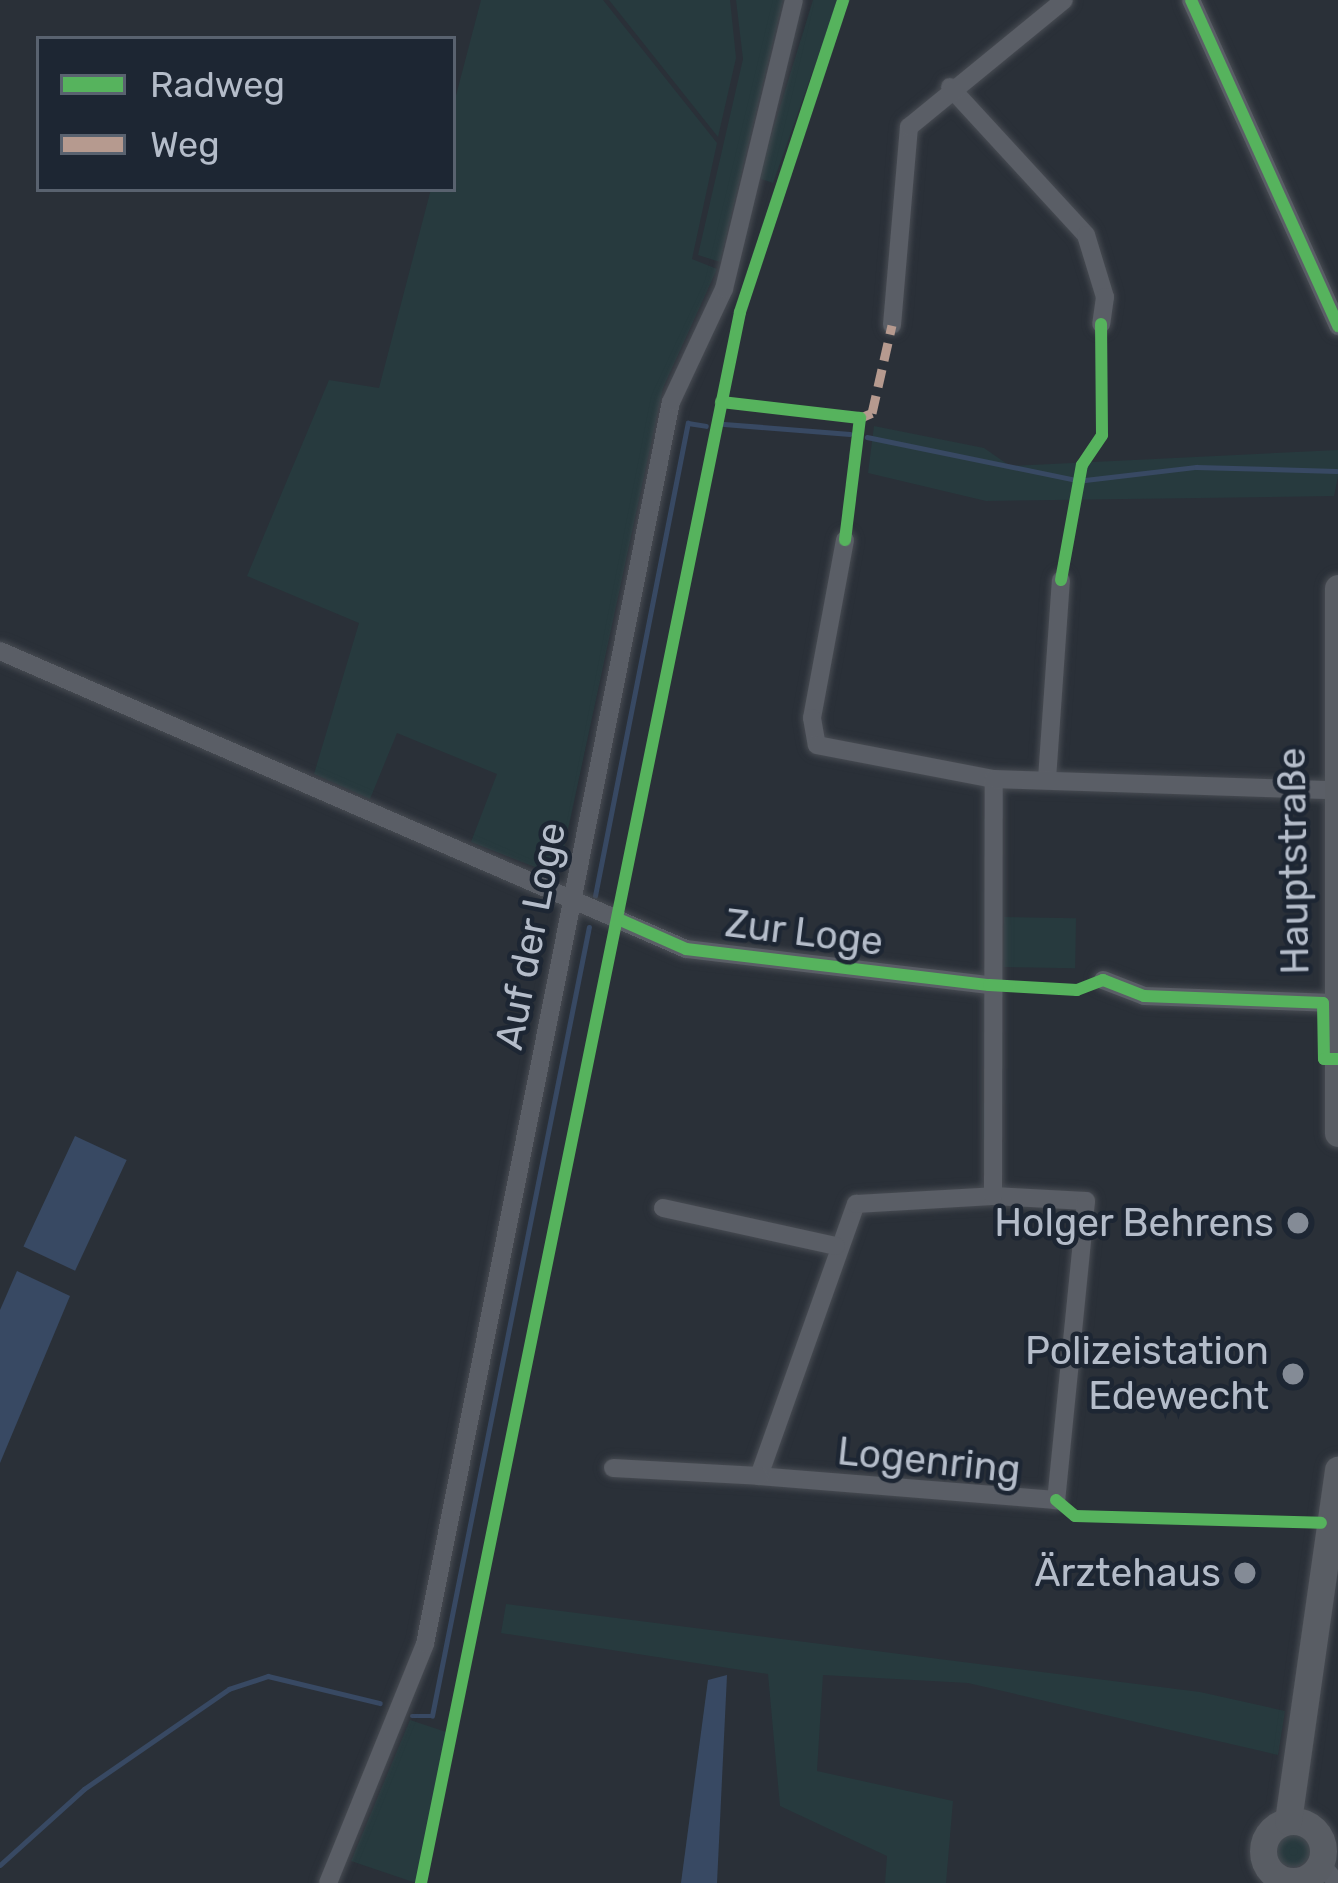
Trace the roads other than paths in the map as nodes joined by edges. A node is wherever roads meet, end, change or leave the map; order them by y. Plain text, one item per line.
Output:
1 (794, 0) edge
2 (1064, 0) edge
3 (1191, 0) edge
4 (950, 87) junction
5 (1101, 324) dead end
6 (892, 325) dead end
7 (1338, 326) edge
8 (845, 540) dead end
9 (1061, 580) dead end
10 (1338, 589) edge
11 (0, 651) edge
12 (994, 778) junction
13 (1047, 779) junction
14 (1332, 790) junction
15 (573, 895) junction
16 (1103, 980) dead end
17 (989, 985) junction
18 (1334, 1003) junction
19 (1336, 1059) edge
20 (1338, 1133) edge
21 (993, 1196) junction
22 (663, 1208) dead end
23 (836, 1246) junction
24 (613, 1468) dead end
25 (1338, 1471) edge
26 (759, 1476) junction
27 (1297, 1822) junction
28 (1293, 1877) edge
29 (328, 1883) edge

1 - 15 street, Auf der Loge
2 - 4 street
3 - 7 street
4 - 5 street
4 - 6 street
8 - 12 street
9 - 13 street
10 - 14 main road, Hauptstraße
11 - 15 street, Zur Loge
12 - 13 street
12 - 17 street
13 - 14 street
14 - 18 main road, Hauptstraße
15 - 17 street, Zur Loge
15 - 29 street, Auf der Loge
16 - 18 street
17 - 21 street
18 - 19 main road, Hauptstraße
19 - 20 main road, Hauptstraße
21 - 23 street, Logenring
21 - 26 street, Logenring
22 - 23 street
23 - 26 street, Logenring
24 - 26 street, Logenring
25 - 27 main road
27 - 28 main road
27 - 28 main road

